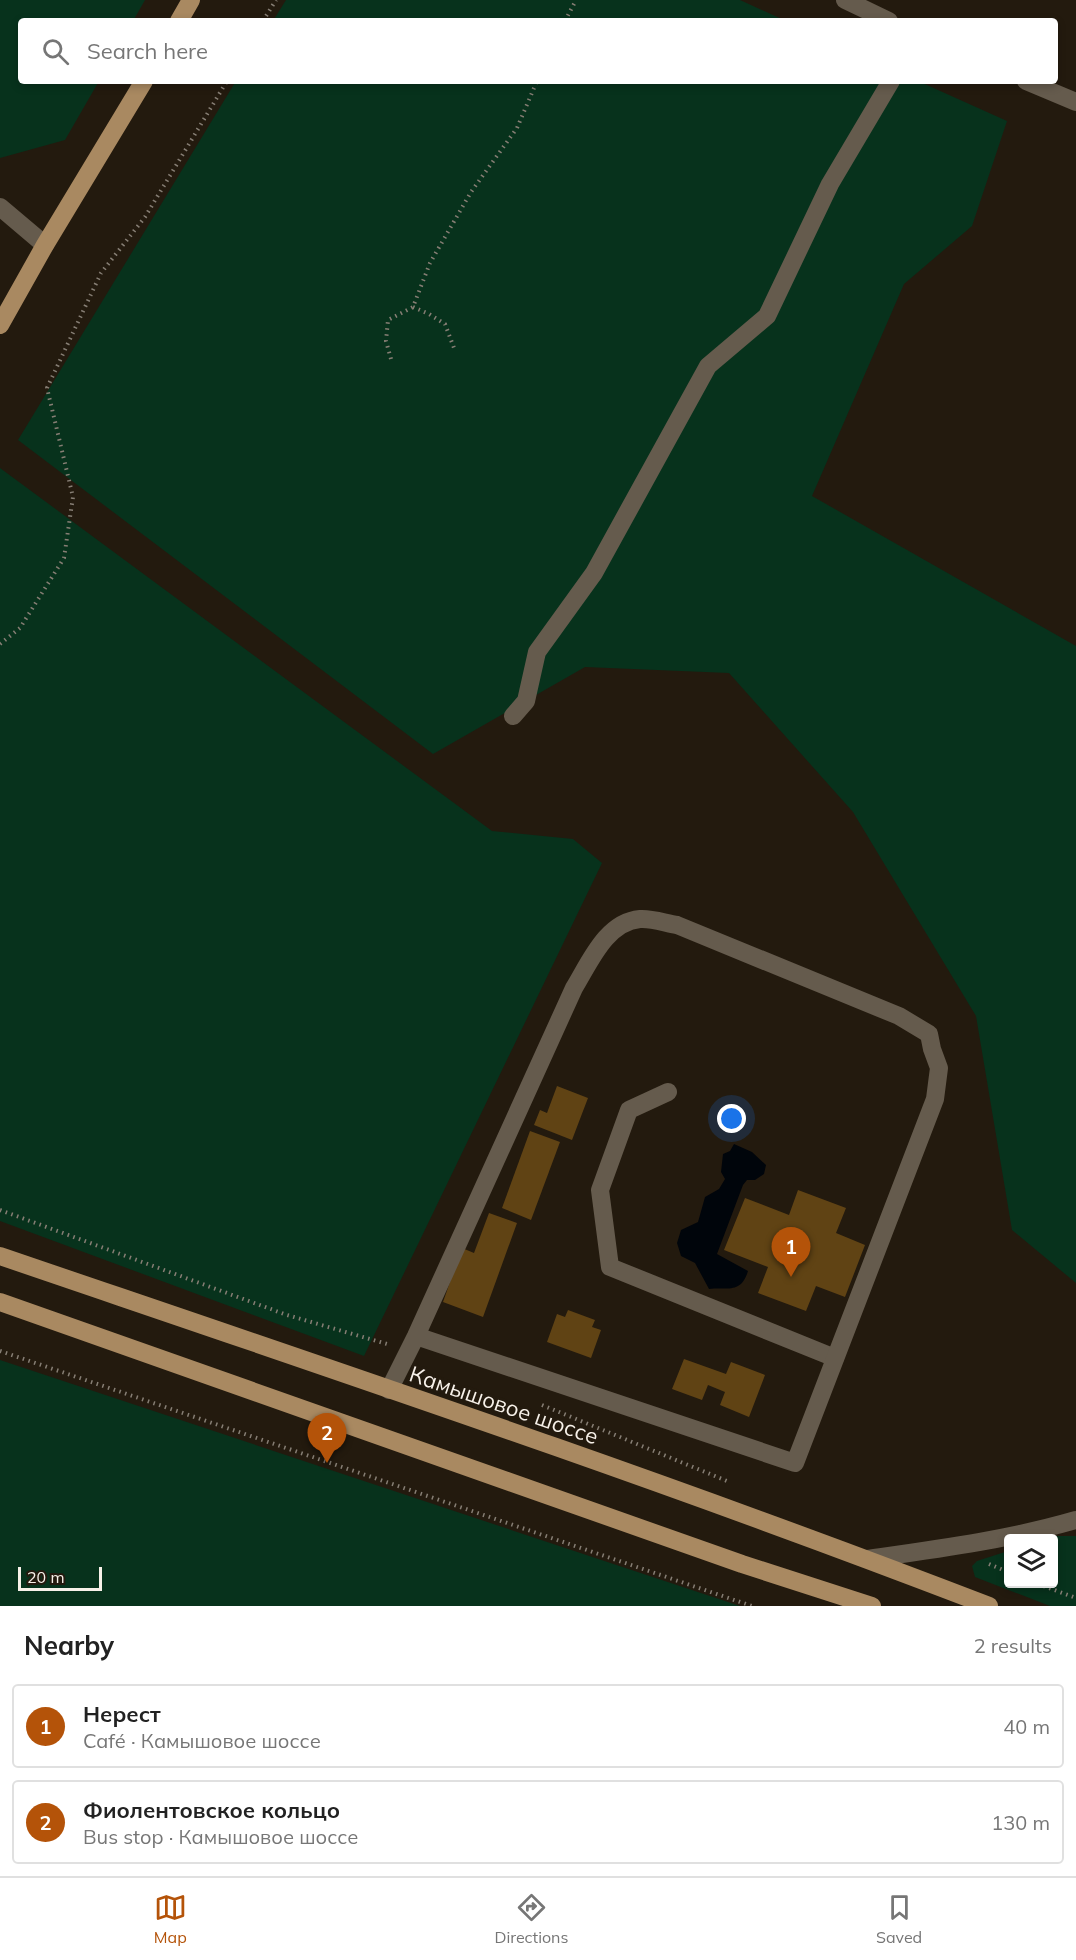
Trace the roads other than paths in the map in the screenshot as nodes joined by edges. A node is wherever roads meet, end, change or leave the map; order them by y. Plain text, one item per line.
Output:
1 (191, 0) edge
2 (845, 0) edge
3 (181, 18) edge
4 (883, 18) edge
5 (142, 84) edge
6 (889, 84) edge
7 (1033, 84) edge
8 (1076, 102) edge
9 (0, 207) edge
10 (45, 245) junction
11 (0, 326) edge
12 (513, 716) dead end
13 (668, 1092) dead end
14 (0, 1256) edge
15 (0, 1302) edge
16 (416, 1336) junction
17 (835, 1358) junction
18 (389, 1390) junction
19 (1076, 1520) edge
20 (1076, 1531) edge
21 (1036, 1532) junction
22 (867, 1559) junction
23 (872, 1606) edge
24 (989, 1606) edge

1 - 3 main road
2 - 4 street
5 - 10 main road
6 - 12 street
7 - 8 street
9 - 10 street
10 - 11 main road
13 - 17 street
14 - 18 main road, Камышовое шоссе
15 - 23 main road
16 - 17 street
16 - 17 street
16 - 18 street
18 - 22 main road, Камышовое шоссе
19 - 21 street
20 - 21 street
21 - 22 street
22 - 24 main road, Камышовое шоссе

